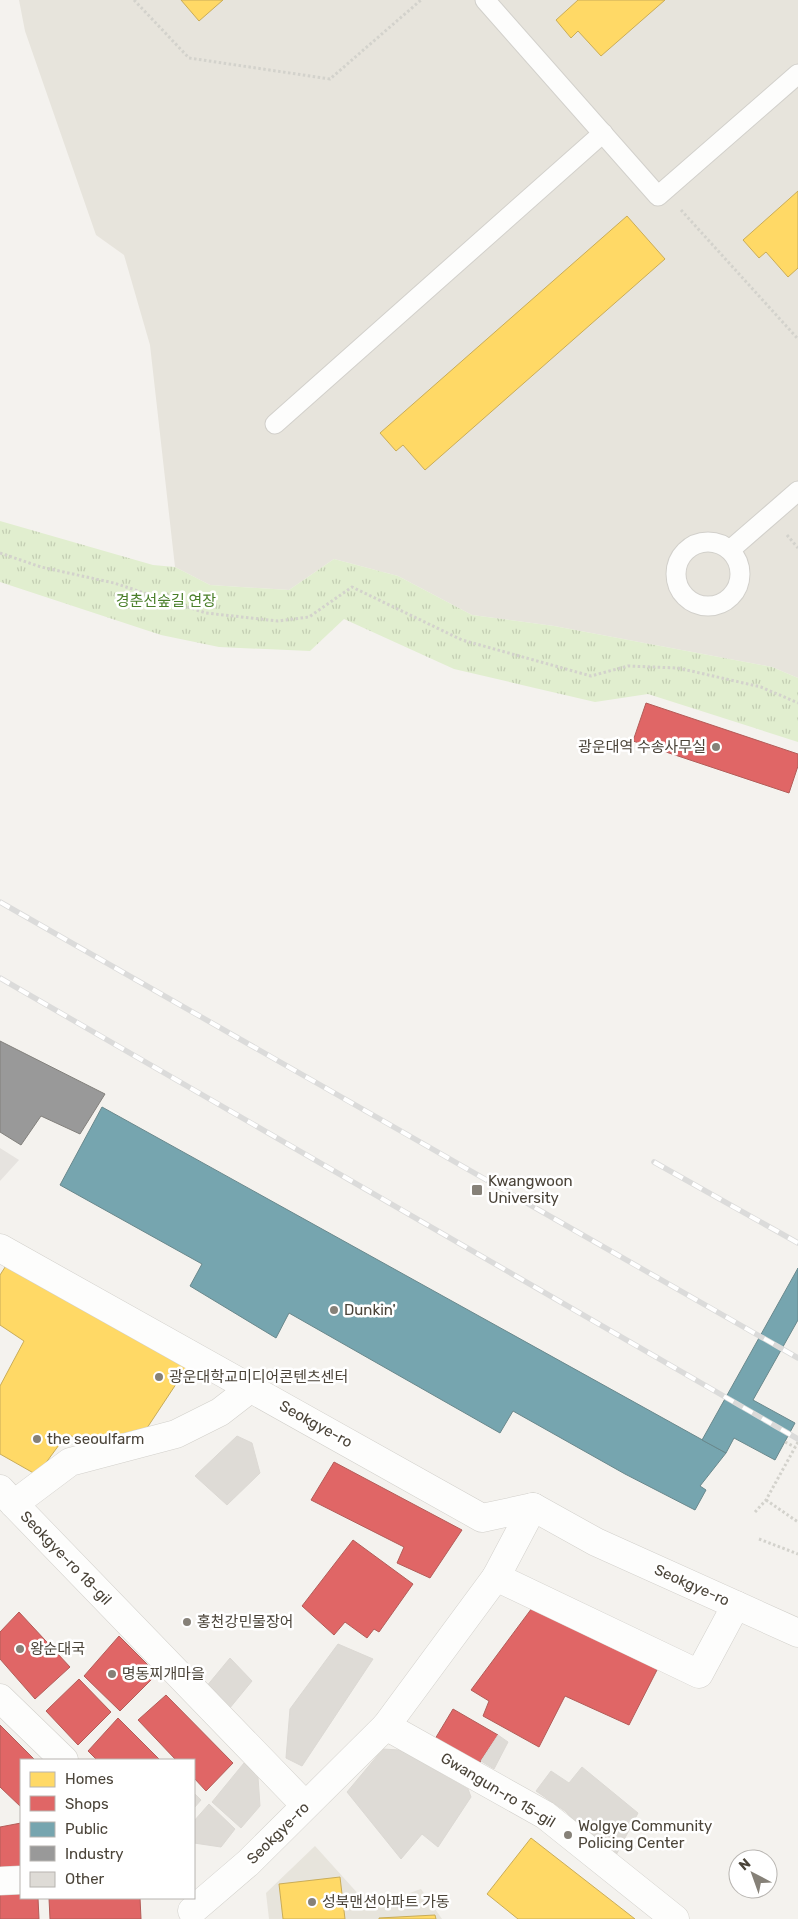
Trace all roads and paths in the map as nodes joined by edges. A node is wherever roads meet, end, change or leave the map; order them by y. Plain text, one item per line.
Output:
1 (134, 0) edge
2 (421, 0) edge
3 (484, 0) edge
4 (798, 74) edge
5 (603, 133) junction
6 (664, 191) junction
7 (798, 339) edge
8 (275, 424) dead end
9 (798, 491) edge
10 (730, 550) dead end
11 (0, 553) edge
12 (798, 703) edge
13 (0, 1248) edge
14 (251, 1388) junction
15 (785, 1442) dead end
16 (798, 1442) edge
17 (795, 1447) junction
18 (7, 1496) edge
19 (766, 1500) junction
20 (533, 1507) junction
21 (755, 1512) dead end
22 (798, 1522) edge
23 (759, 1539) dead end
24 (798, 1554) edge
25 (496, 1577) junction
26 (736, 1605) junction
27 (798, 1633) edge
28 (0, 1698) edge
29 (386, 1726) junction
30 (63, 1759) edge
31 (305, 1805) junction
32 (20, 1880) edge
33 (0, 1882) edge
34 (188, 1909) edge
35 (675, 1919) edge

1 - 2 path
3 - 5 lane
4 - 6 lane
5 - 6 lane
5 - 8 lane
6 - 7 path
9 - 10 lane
11 - 12 path
13 - 14 street, Seokgye-ro
14 - 18 street, Seokgye-ro 18-gil
14 - 20 street, Seokgye-ro
15 - 17 path
16 - 17 path
17 - 19 path
18 - 31 street, Seokgye-ro 18-gil
19 - 21 path
19 - 22 path
20 - 25 street, Seokgye-ro
20 - 26 street, Seokgye-ro
23 - 24 path
25 - 26 street
25 - 29 street, Seokgye-ro
26 - 27 street, Seokgye-ro
28 - 30 street
29 - 31 street, Seokgye-ro
29 - 35 street, Gwangun-ro 15-gil
31 - 34 street, Seokgye-ro
32 - 33 street

